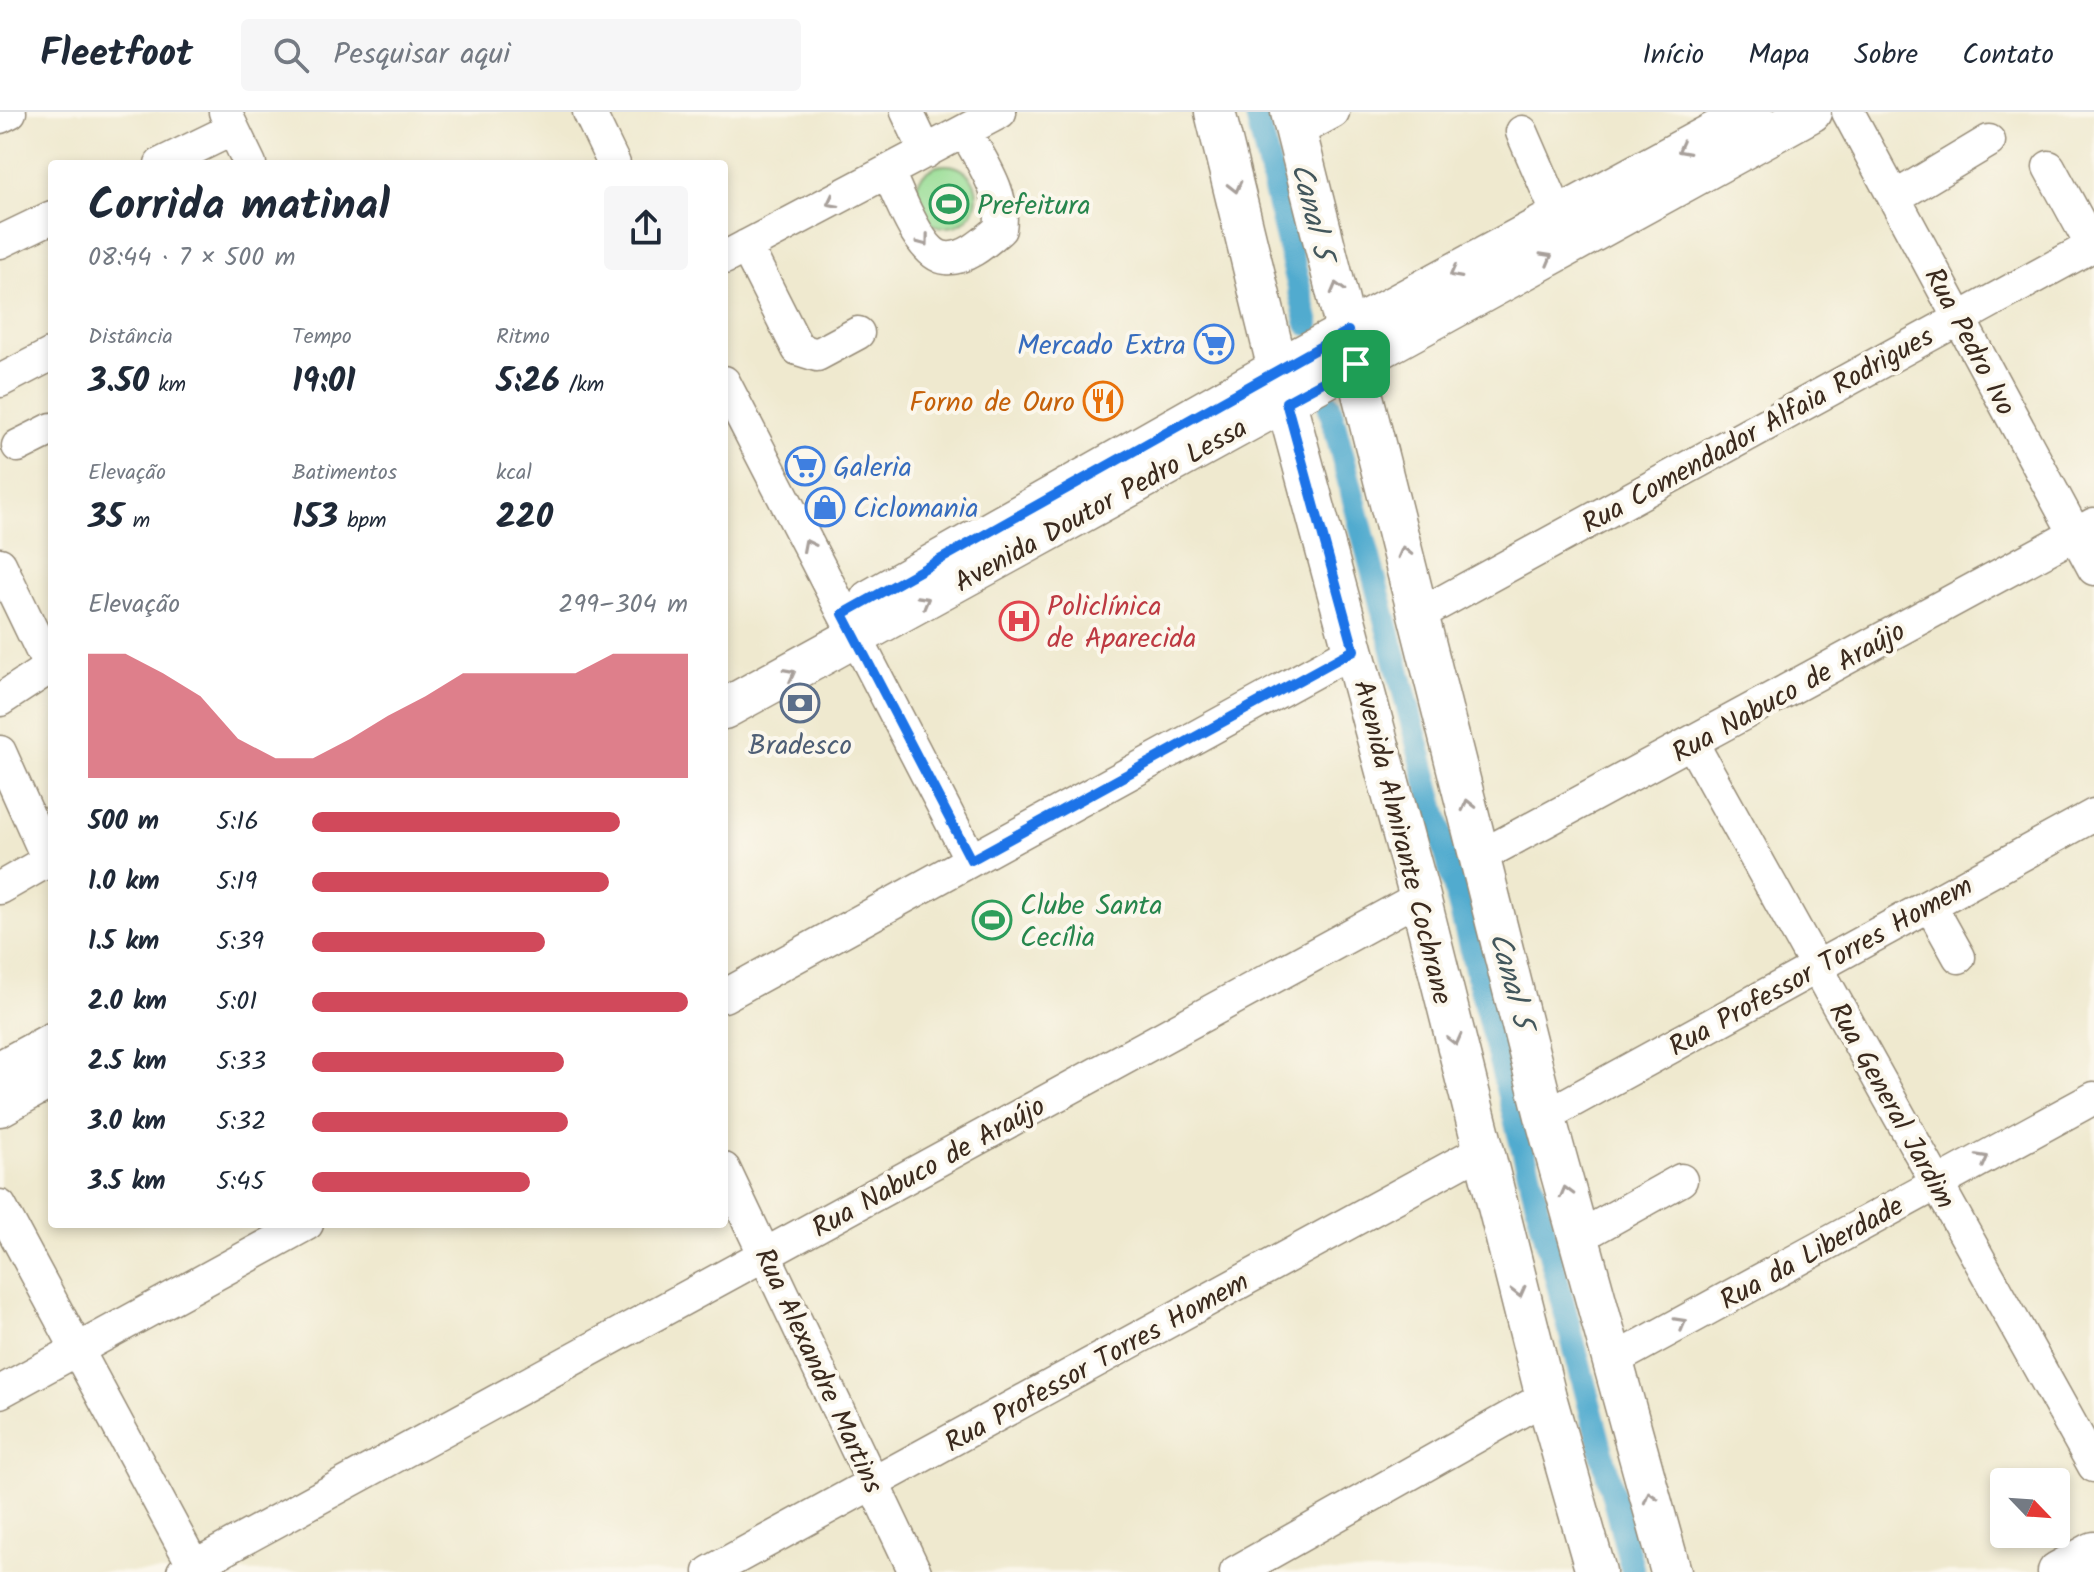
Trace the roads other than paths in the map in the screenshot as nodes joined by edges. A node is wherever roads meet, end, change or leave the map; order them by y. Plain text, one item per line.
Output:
1 (10, 112) edge
2 (589, 112) edge
3 (907, 112) edge
4 (1000, 112) edge
5 (1215, 112) edge
6 (1333, 112) edge
7 (1752, 112) edge
8 (1811, 112) edge
9 (1848, 112) edge
10 (0, 117) edge
11 (229, 120) edge
12 (1293, 122) edge
13 (965, 131) junction
14 (1522, 132) dead end
15 (1989, 141) dead end
16 (926, 152) junction
17 (167, 160) edge
18 (248, 160) edge
19 (612, 160) edge
20 (2049, 167) dead end
21 (888, 172) junction
22 (1894, 198) junction
23 (1559, 217) junction
24 (48, 219) edge
25 (0, 242) edge
26 (2093, 245) edge
27 (735, 252) edge
28 (1959, 318) junction
29 (858, 333) dead end
30 (1352, 348) junction
31 (48, 356) edge
32 (0, 381) edge
33 (1282, 385) junction
34 (728, 390) edge
35 (48, 431) edge
36 (18, 446) dead end
37 (2084, 529) edge
38 (0, 564) edge
39 (2094, 569) edge
40 (1420, 614) junction
41 (850, 626) junction
42 (1354, 650) junction
43 (48, 663) edge
44 (48, 671) edge
45 (728, 676) edge
46 (0, 700) edge
47 (728, 706) edge
48 (1692, 743) junction
49 (0, 752) edge
50 (2094, 815) edge
51 (1481, 856) junction
52 (971, 860) junction
53 (0, 888) edge
54 (1420, 897) junction
55 (1930, 905) junction
56 (1959, 957) dead end
57 (1817, 967) junction
58 (728, 994) edge
59 (48, 1045) edge
60 (0, 1071) edge
61 (48, 1079) edge
62 (2094, 1098) edge
63 (0, 1106) edge
64 (1545, 1116) junction
65 (1482, 1150) junction
66 (728, 1177) edge
67 (1681, 1180) dead end
68 (1937, 1184) junction
69 (0, 1206) edge
70 (300, 1228) edge
71 (1579, 1237) junction
72 (765, 1255) junction
73 (79, 1349) junction
74 (1612, 1361) junction
75 (0, 1392) edge
76 (1546, 1397) junction
77 (2094, 1466) edge
78 (873, 1483) junction
79 (2094, 1552) edge
80 (191, 1570) edge
81 (710, 1572) edge
82 (915, 1572) edge
83 (1236, 1572) edge
84 (1596, 1572) edge
85 (1671, 1572) edge
86 (2058, 1572) edge

1 - 10 street
2 - 19 street
3 - 16 street
4 - 13 street
5 -> 33 main road, Avenida Almirante Cochrane
6 - 12 street
7 -> 23 main road, Avenida Doutor Pedro Lessa
30 -> 8 main road, Avenida Doutor Pedro Lessa
9 - 22 street, Rua Pedro Ivo
11 - 17 street
11 - 18 street
30 -> 12 main road
13 - 16 street
21 -> 13 street
14 - 23 street
15 - 22 street
16 - 21 street
20 - 26 street
21 -> 27 street
22 - 28 street, Rua Pedro Ivo
23 -> 30 main road, Avenida Doutor Pedro Lessa
24 - 25 street
26 - 28 street, Rua Comendador Alfaia Rodrigues
27 - 29 street
28 - 37 street, Rua Pedro Ivo
28 - 40 street, Rua Comendador Alfaia Rodrigues
30 - 33 main road, Avenida Doutor Pedro Lessa
40 -> 30 main road
31 - 32 street
33 - 41 main road, Avenida Doutor Pedro Lessa
33 - 42 main road, Avenida Almirante Cochrane
41 -> 34 street
35 - 36 street
37 - 39 street, Rua Pedro Ivo
37 - 48 street, Rua Nabuco de Araújo
38 - 43 street
51 -> 40 main road
41 - 45 main road, Avenida Doutor Pedro Lessa
47 -> 41 main road, Avenida Doutor Pedro Lessa
41 - 52 street
42 - 52 street
42 - 54 main road, Avenida Almirante Cochrane
44 - 46 street
48 - 51 street, Rua Nabuco de Araújo
48 - 57 street, Rua General Jardim
49 - 53 street
50 - 55 street, Rua Professor Torres Homem
51 - 64 main road
52 - 58 street
54 -> 65 main road, Avenida Almirante Cochrane
54 - 72 street, Rua Nabuco de Araújo
55 - 56 street
55 - 57 street, Rua Professor Torres Homem
57 - 64 street, Rua Professor Torres Homem
57 - 68 street, Rua General Jardim
59 - 60 main road
61 - 63 main road
68 -> 62 street, Rua da Liberdade
71 -> 64 main road
65 -> 76 main road, Avenida Almirante Cochrane
65 - 78 street, Rua Professor Torres Homem
66 - 72 street, Rua Alexandre Martins
67 - 71 street
74 -> 68 street, Rua da Liberdade
68 - 77 street, Rua General Jardim
69 - 73 street
70 - 73 street
71 - 74 main road
72 - 78 street, Rua Alexandre Martins
72 - 80 street, Rua Nabuco de Araújo
73 - 75 street
73 - 80 street
85 -> 74 main road
76 - 83 street
76 - 84 main road, Avenida Almirante Cochrane
78 - 81 street, Rua Professor Torres Homem
78 - 82 street, Rua Alexandre Martins
79 - 86 main road

